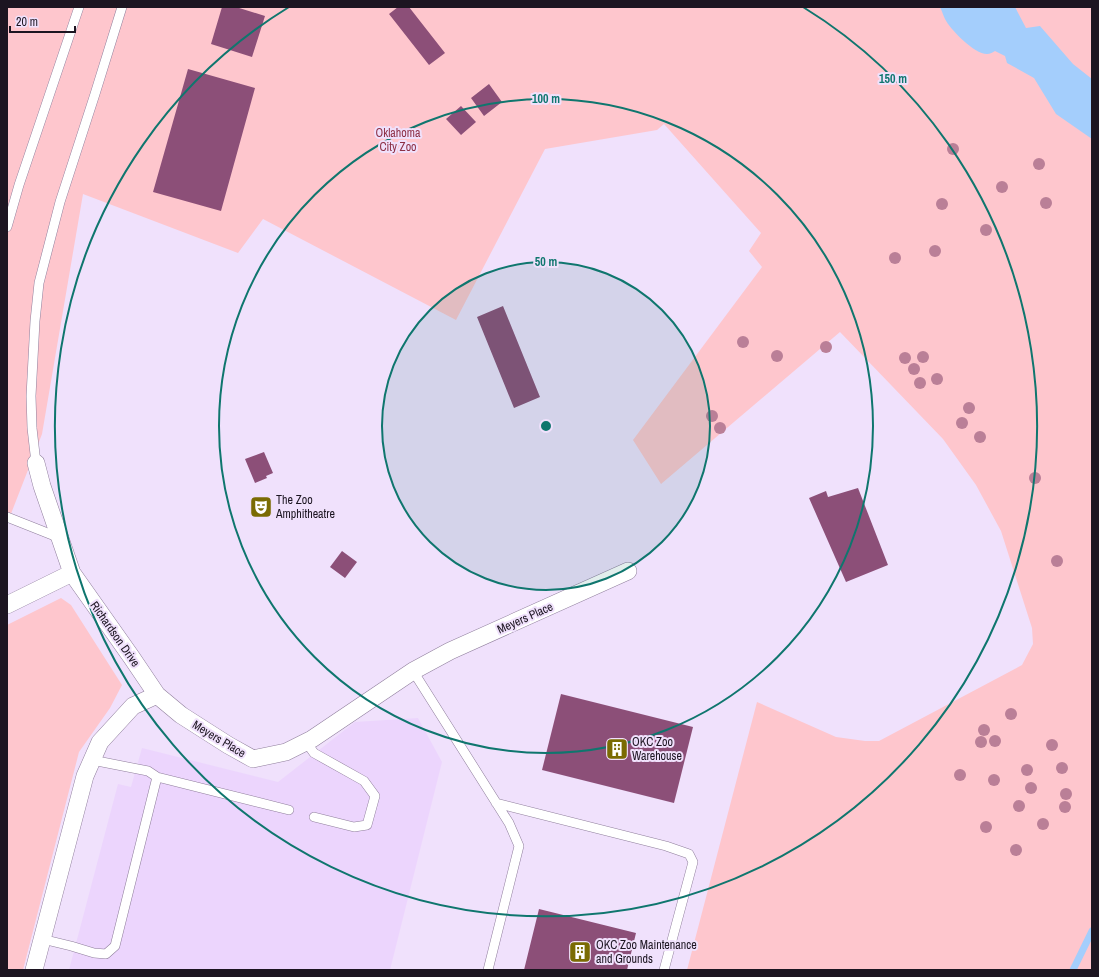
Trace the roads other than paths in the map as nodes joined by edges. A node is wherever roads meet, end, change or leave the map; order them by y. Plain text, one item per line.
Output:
1 (79, 7) edge
2 (119, 9) edge
3 (7, 227) edge
4 (36, 463) joint
5 (7, 517) edge
6 (60, 538) junction
7 (628, 571) dead end
8 (72, 573) junction
9 (7, 605) edge
10 (413, 671) junction
11 (157, 695) junction
12 (306, 742) junction
13 (92, 760) junction
14 (157, 777) junction
15 (496, 803) junction
16 (289, 810) dead end
17 (314, 817) dead end
18 (42, 939) junction
19 (34, 970) edge
20 (488, 970) edge
21 (664, 970) edge

1 - 3 lane
2 - 4 lane
4 - 6 street, Richardson Drive
5 - 6 lane
6 - 8 street, Richardson Drive
7 - 10 street, Meyers Place
8 - 9 street
8 - 11 street, Richardson Drive
10 - 12 street, Meyers Place
10 - 15 lane
11 - 12 street, Meyers Place
11 - 13 street
12 - 17 lane
13 - 14 lane
13 - 18 street
14 - 16 lane
14 - 18 lane
15 - 20 lane
15 - 21 lane
18 - 19 street

